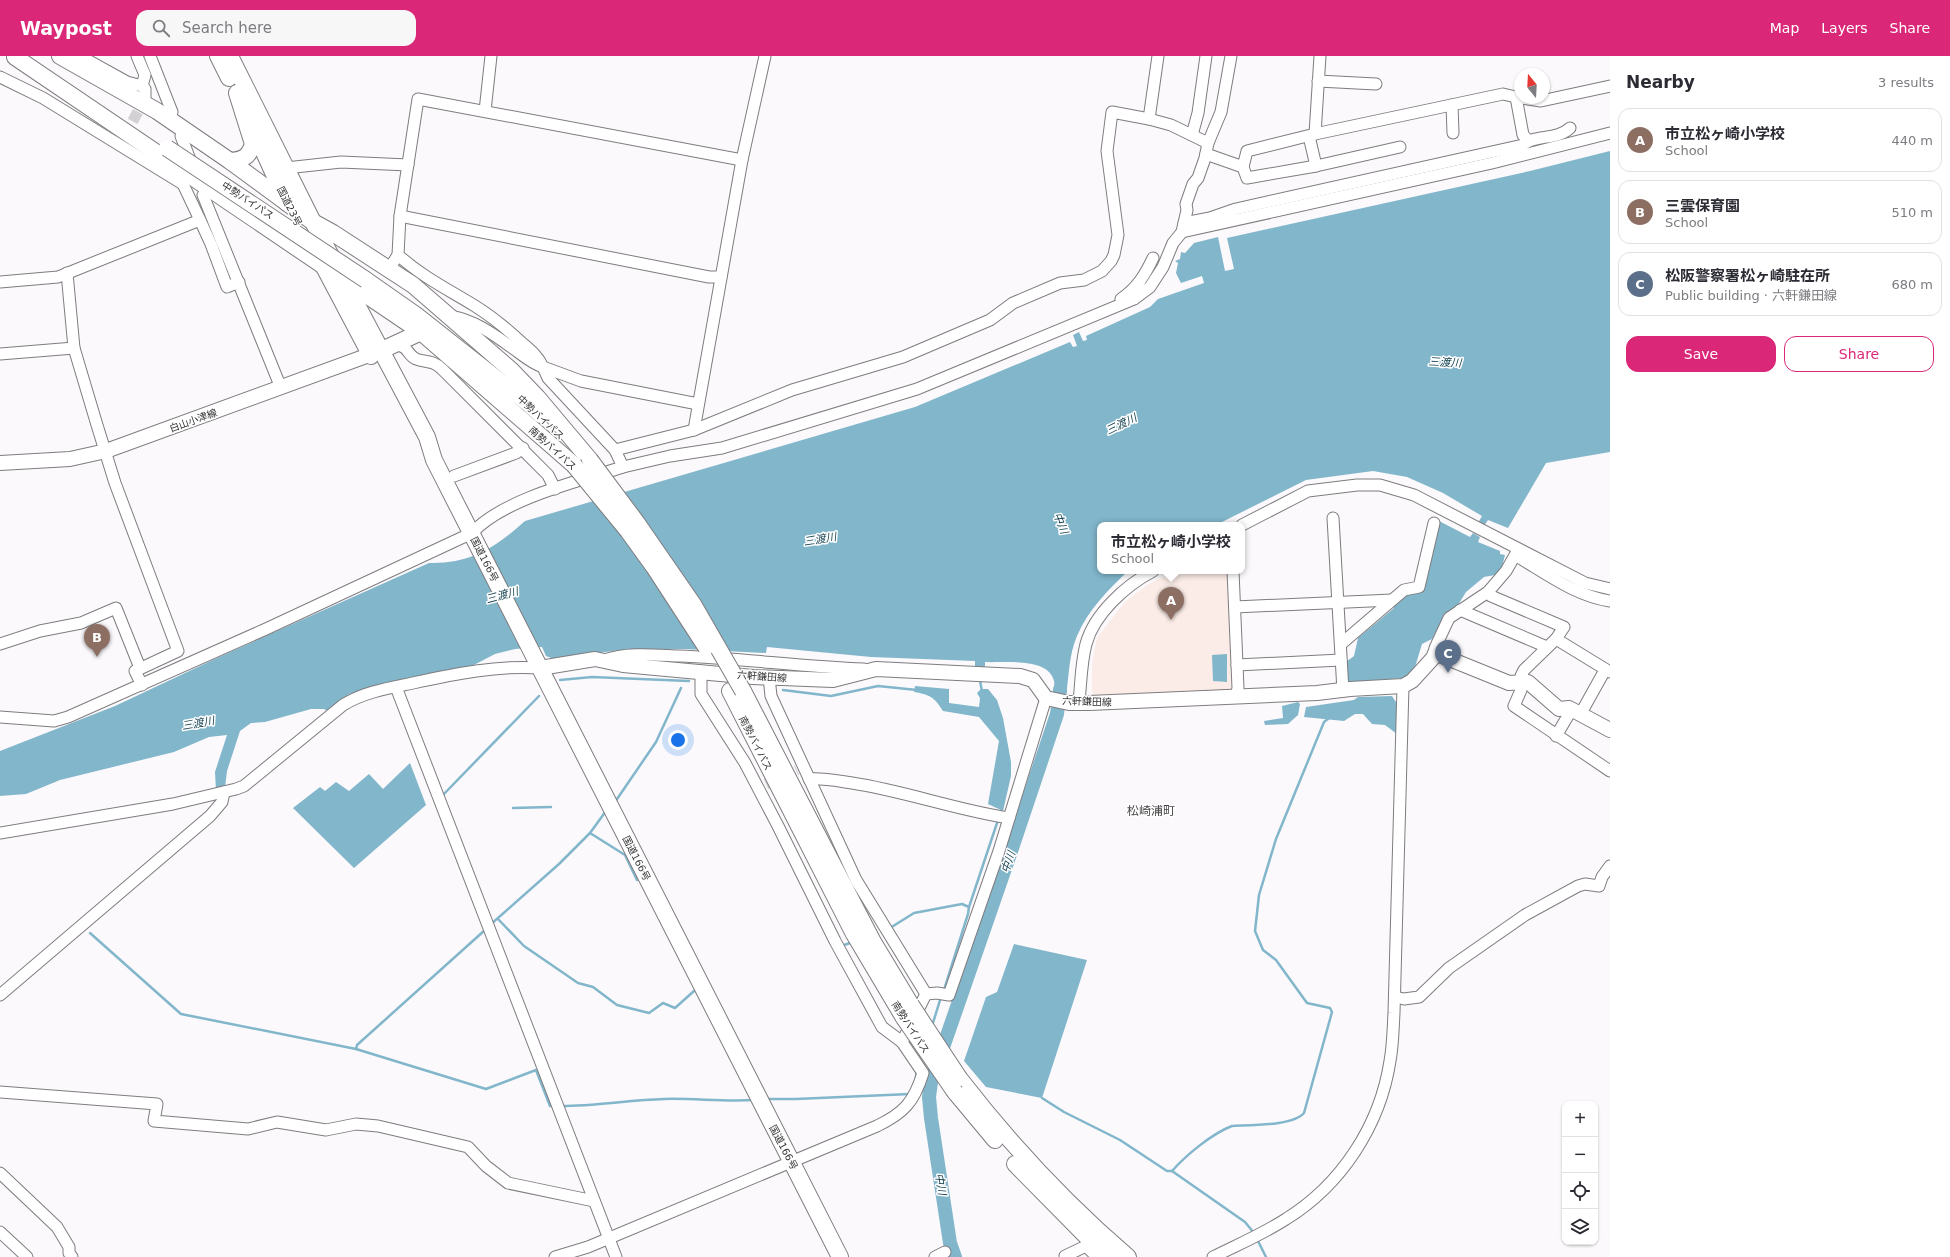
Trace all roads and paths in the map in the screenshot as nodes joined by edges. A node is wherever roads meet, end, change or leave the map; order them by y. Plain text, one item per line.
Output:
1 (14, 56) edge
2 (60, 56) edge
3 (80, 56) edge
4 (137, 56) edge
5 (150, 56) edge
6 (218, 56) edge
7 (230, 56) edge
8 (491, 56) edge
9 (765, 56) edge
10 (1158, 56) edge
11 (1206, 56) edge
12 (1231, 56) edge
13 (1320, 56) edge
14 (0, 77) edge
15 (1318, 81) junction
16 (1376, 84) dead end
17 (142, 86) junction
18 (1610, 86) edge
19 (237, 93) junction
20 (1514, 97) edge
21 (145, 98) tunnel mouth
22 (1550, 99) edge
23 (1520, 104) edge
24 (1452, 105) junction
25 (485, 111) junction
26 (172, 112) dead end
27 (1149, 119) junction
28 (1570, 128) dead end
29 (1453, 133) dead end
30 (1610, 133) edge
31 (1192, 135) junction
32 (1312, 135) junction
33 (181, 136) dead end
34 (1528, 140) junction
35 (1206, 147) junction
36 (1400, 147) dead end
37 (742, 160) junction
38 (230, 161) junction
39 (408, 165) junction
40 (1316, 166) junction
41 (1243, 167) junction
42 (193, 168) dead end
43 (289, 175) junction
44 (203, 195) dead end
45 (288, 206) junction
46 (400, 216) junction
47 (200, 220) junction
48 (313, 222) junction
49 (1183, 227) junction
50 (333, 233) junction
51 (1153, 258) dead end
52 (394, 262) junction
53 (322, 264) junction
54 (66, 273) junction
55 (720, 277) junction
56 (344, 280) junction
57 (0, 282) edge
58 (239, 282) junction
59 (1116, 307) junction
60 (450, 316) junction
61 (418, 334) junction
62 (396, 345) junction
63 (74, 348) junction
64 (375, 352) junction
65 (0, 354) edge
66 (412, 354) junction
67 (543, 367) junction
68 (281, 388) junction
69 (698, 404) junction
70 (694, 430) junction
71 (523, 448) junction
72 (615, 450) junction
73 (106, 451) junction
74 (583, 462) junction
75 (0, 463) edge
76 (623, 467) junction
77 (454, 476) dead end
78 (605, 481) joint
79 (555, 489) junction
80 (1333, 518) dead end
81 (1434, 523) dead end
82 (1245, 524) edge
83 (472, 533) junction
84 (1517, 552) junction
85 (1148, 574) edge
86 (1233, 574) edge
87 (1610, 589) edge
88 (1488, 592) junction
89 (1392, 600) junction
90 (1610, 600) edge
91 (1338, 602) junction
92 (1234, 606) junction
93 (1460, 610) junction
94 (1556, 639) junction
95 (0, 644) edge
96 (1341, 644) junction
97 (1547, 647) junction
98 (1435, 653) junction
99 (604, 660) junction
100 (1341, 660) junction
101 (1237, 664) junction
102 (140, 668) junction
103 (540, 668) junction
104 (876, 669) junction
105 (701, 671) junction
106 (1608, 671) edge
107 (769, 677) junction
108 (1521, 682) junction
109 (142, 685) junction
110 (396, 686) junction
111 (1400, 686) junction
112 (1346, 690) junction
113 (737, 691) junction
114 (1236, 697) junction
115 (1046, 698) junction
116 (1074, 702) junction
117 (1576, 711) junction
118 (0, 717) edge
119 (1610, 730) edge
120 (1556, 736) junction
121 (1610, 771) edge
122 (809, 779) junction
123 (224, 792) junction
124 (1003, 817) junction
125 (0, 833) edge
126 (1610, 866) edge
127 (844, 886) junction
128 (816, 900) junction
129 (937, 994) junction
130 (0, 995) edge
131 (1395, 998) junction
132 (902, 1042) junction
133 (957, 1085) junction
134 (0, 1092) edge
135 (791, 1160) junction
136 (0, 1173) edge
137 (594, 1201) junction
138 (0, 1232) edge
139 (609, 1238) junction
140 (569, 1255) edge
141 (23, 1256) edge
142 (1065, 1256) edge
143 (72, 1257) edge
144 (555, 1257) edge
145 (616, 1257) edge
146 (840, 1257) edge
147 (1097, 1257) edge
148 (1109, 1257) edge
149 (1128, 1257) edge
150 (1213, 1257) edge

1 - 53 highway, 南勢バイパス
1 - 74 highway, 中勢バイパス, bridge
2 - 38 highway
3 - 17 street
4 - 17 street
5 - 26 street
6 - 19 highway, 国道23号
7 - 43 highway, 国道23号
8 - 25 street
9 - 37 street
10 - 27 street
11 - 31 street
12 - 35 street
13 - 15 street
14 - 47 street
15 - 16 street
15 - 32 street
17 - 21 street
18 - 22 street
19 - 38 highway
19 - 45 highway, 国道23号
20 - 24 street
23 - 34 street
24 - 29 street
24 - 32 street
25 - 37 street
25 - 39 street
27 - 31 street
27 - 70 street
28 - 34 street
30 - 49 street
31 - 35 street
32 - 40 street
32 - 41 street
33 - 42 street
34 - 49 street
35 - 41 street
35 - 49 street
36 - 40 street
37 - 55 street
38 - 45 highway
39 - 43 street
39 - 46 street
40 - 41 street
43 - 48 highway, 国道23号
43 - 50 highway
44 - 58 street
45 - 48 highway
45 - 53 highway, 国道23号
46 - 52 street
46 - 55 street
47 - 54 street
47 - 58 street
48 - 50 highway
48 - 56 highway, 国道23号
49 - 59 street
50 - 52 highway
51 - 59 street
52 - 60 highway
52 - 67 street
53 - 56 highway, 南勢バイパス
53 - 64 highway, 国道23号
54 - 57 street
54 - 63 street
55 - 69 street
56 - 61 highway, 南勢バイパス
56 - 64 highway, 国道23号
58 - 68 street
59 - 76 street
60 - 67 street
60 - 74 highway
61 - 62 highway
61 - 66 street
61 - 74 highway, 南勢バイパス
62 - 64 highway
62 - 66 street
63 - 65 street
63 - 73 street
64 - 68 main road, 白山小津線
64 - 83 highway, 国道166号
66 - 71 street
67 - 69 street
67 - 72 street
68 - 73 main road, 白山小津線
69 - 70 street
70 - 72 street
71 - 77 street
71 - 79 street
72 - 76 street
73 - 75 main road, 白山小津線
73 - 102 street
74 - 78 highway, 中勢バイパス, bridge
74 - 113 highway, 南勢バイパス, bridge
76 - 79 street
78 - 113 highway, 南勢バイパス, bridge
79 - 83 street
80 - 91 street
81 - 89 street
82 - 84 street
83 - 103 highway, 国道166号
83 - 109 street
84 - 87 street
84 - 88 street
84 - 90 street
85 - 116 street
86 - 92 street
88 - 93 street
88 - 94 street
89 - 91 street
89 - 96 street
91 - 92 street
91 - 96 street
92 - 101 street
93 - 97 street
93 - 98 street
94 - 97 street
94 - 106 street
95 - 102 street
96 - 100 street
97 - 108 street
98 - 108 main road
98 - 111 main road
99 - 103 main road, 六軒鎌田線
99 - 104 street
99 - 105 main road, 六軒鎌田線
100 - 101 street
100 - 112 street
101 - 114 street
102 - 109 street
103 - 110 street
103 - 135 highway, 国道166号
104 - 107 main road, 六軒鎌田線
104 - 115 main road, 六軒鎌田線
105 - 107 main road, 六軒鎌田線
105 - 128 street
106 - 117 street
107 - 122 street
108 - 117 main road
108 - 120 street
109 - 118 street
110 - 123 street
110 - 137 street
111 - 112 main road, 六軒鎌田線
111 - 131 street
112 - 114 main road, 六軒鎌田線
113 - 127 highway, 南勢バイパス
114 - 116 main road, 六軒鎌田線
115 - 116 main road, 六軒鎌田線
115 - 124 street
117 - 119 main road
117 - 120 street
120 - 121 street
122 - 124 street
122 - 127 street
123 - 125 street
123 - 130 street
124 - 129 street
126 - 131 street
127 - 128 street
127 - 129 street
127 - 133 highway, 南勢バイパス, bridge
128 - 132 street
129 - 132 street
131 - 150 street
132 - 135 street
133 - 148 highway, 南勢バイパス
133 - 149 highway, 南勢バイパス
134 - 137 street
135 - 139 street
135 - 146 highway, 国道166号
136 - 143 street
137 - 139 street
138 - 141 street
139 - 140 street
139 - 145 street
140 - 144 street
142 - 147 street

